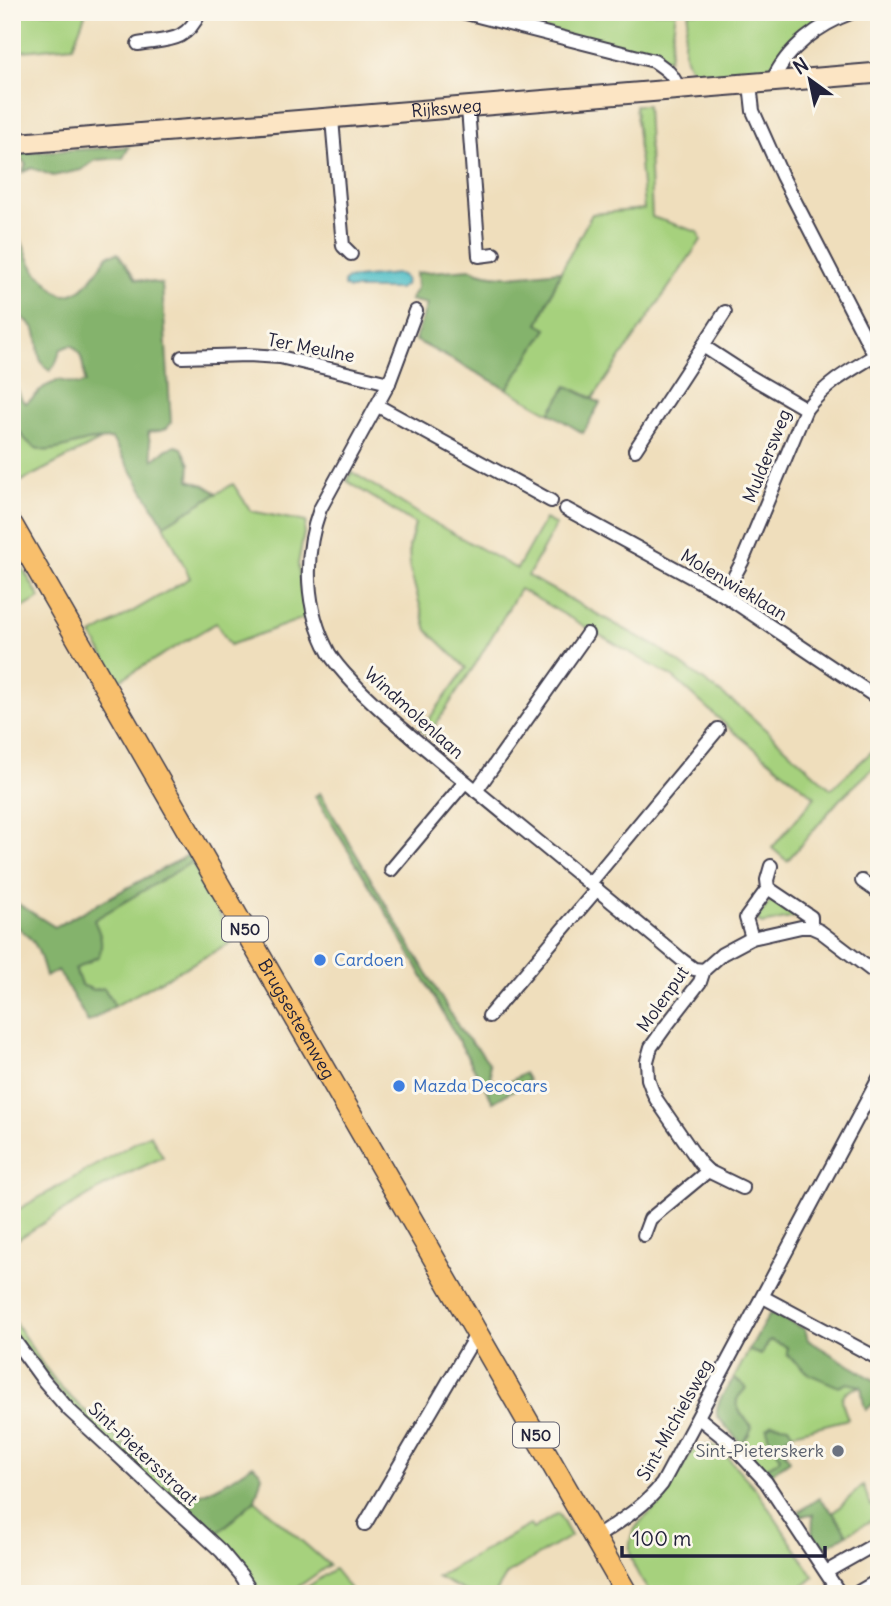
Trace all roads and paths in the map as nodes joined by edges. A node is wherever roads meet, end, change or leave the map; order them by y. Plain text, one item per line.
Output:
1 (200, 12) edge
2 (462, 12) edge
3 (853, 12) edge
4 (138, 44) dead end
5 (879, 74) edge
6 (772, 82) junction
7 (750, 84) junction
8 (678, 90) junction
9 (468, 108) junction
10 (332, 119) junction
11 (12, 144) edge
12 (351, 254) dead end
13 (494, 254) dead end
14 (416, 311) dead end
15 (725, 312) dead end
16 (703, 346) junction
17 (182, 357) dead end
18 (876, 360) edge
19 (389, 383) junction
20 (378, 406) junction
21 (806, 409) junction
22 (635, 450) dead end
23 (551, 501) dead end
24 (566, 509) dead end
25 (12, 525) edge
26 (724, 595) junction
27 (587, 634) dead end
28 (879, 699) edge
29 (718, 729) dead end
30 (465, 782) junction
31 (475, 791) junction
32 (771, 866) dead end
33 (391, 870) dead end
34 (862, 881) dead end
35 (593, 886) junction
36 (768, 888) junction
37 (879, 893) edge
38 (811, 927) junction
39 (752, 938) junction
40 (704, 970) junction
41 (879, 976) edge
42 (489, 1016) dead end
43 (879, 1078) edge
44 (708, 1171) junction
45 (743, 1188) dead end
46 (644, 1235) dead end
47 (763, 1297) junction
48 (477, 1333) junction
49 (12, 1337) edge
50 (879, 1359) edge
51 (699, 1418) junction
52 (365, 1524) dead end
53 (595, 1538) junction
54 (879, 1542) edge
55 (826, 1572) junction
56 (879, 1580) edge
57 (253, 1594) edge
58 (627, 1594) edge
59 (840, 1594) edge
60 (855, 1594) edge

1 - 4 street
2 - 8 street
3 - 6 street
5 - 6 main road, Rijksweg
6 - 7 main road, Rijksweg
7 - 8 main road, Rijksweg
7 - 18 street
8 - 9 main road, Rijksweg
9 - 10 main road, Rijksweg
9 - 13 street
10 - 11 main road, Rijksweg
10 - 12 street
14 - 19 street, Windmolenlaan
15 - 16 street
16 - 21 street
16 - 22 street
17 - 19 street, Ter Meulne
18 - 21 street, Muldersweg
19 - 20 street, Windmolenlaan
20 - 23 street
20 - 30 street, Windmolenlaan
21 - 26 street, Muldersweg
24 - 26 street, Molenwieklaan
25 - 48 main road, Brugsesteenweg / N50
26 - 28 street, Molenwieklaan
27 - 31 street
29 - 35 street
30 - 31 street, Windmolenlaan
30 - 33 street
31 - 35 street, Windmolenlaan
32 - 36 street
34 - 37 street
35 - 40 street, Windmolenlaan
35 - 42 street
36 - 38 street
36 - 39 street
38 - 39 street, Molenput
38 - 41 street
39 - 40 street, Molenput
40 - 44 street, Molenput
43 - 47 street, Sint-Michielsweg
44 - 45 street, Molenput
44 - 46 street
47 - 50 street
47 - 51 street, Sint-Michielsweg
48 - 52 street
48 - 53 main road, Brugsesteenweg / N50
49 - 57 street, Sint-Pietersstraat
51 - 53 street, Sint-Michielsweg
51 - 55 street
53 - 58 main road, Brugsesteenweg / N50
54 - 55 street
55 - 59 street
56 - 60 street

